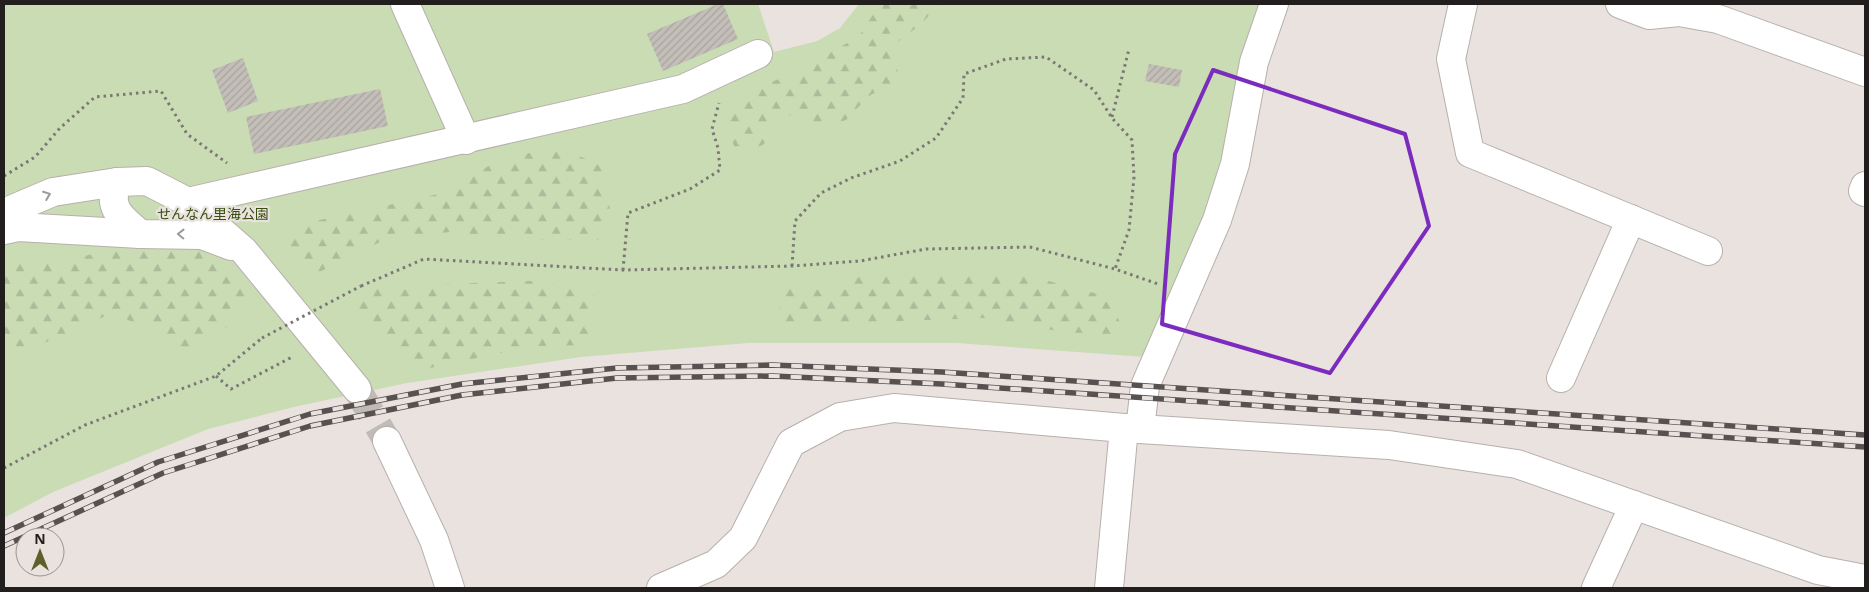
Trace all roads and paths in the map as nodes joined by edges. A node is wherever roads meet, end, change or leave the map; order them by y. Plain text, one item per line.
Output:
1 (405, 4) edge
2 (1274, 4) edge
3 (1463, 4) edge
4 (1620, 4) edge
5 (1129, 49) dead end
6 (758, 54) dead end
7 (1865, 72) edge
8 (720, 73) junction
9 (1112, 118) junction
10 (466, 140) junction
11 (233, 168) dead end
12 (4, 176) edge
13 (117, 182) junction
14 (1865, 186) edge
15 (1865, 192) edge
16 (188, 202) junction
17 (4, 217) edge
18 (1631, 219) junction
19 (4, 230) edge
20 (140, 234) junction
21 (244, 251) junction
22 (1708, 251) dead end
23 (792, 266) junction
24 (1115, 269) junction
25 (623, 270) junction
26 (1185, 293) junction
27 (297, 354) dead end
28 (216, 376) junction
29 (1561, 378) dead end
30 (357, 389) tunnel mouth
31 (1132, 429) junction
32 (387, 440) tunnel mouth
33 (4, 468) edge
34 (1634, 504) junction
35 (1865, 579) edge
36 (450, 588) edge
37 (662, 588) edge
38 (1109, 588) edge
39 (1596, 588) edge

1 - 10 street
2 - 26 street
3 - 18 street
4 - 7 street
5 - 9 path
6 - 8 street
8 - 10 street
8 - 25 path
9 - 23 path
9 - 24 path
10 - 16 street
11 - 12 path
13 - 16 street
17 -> 13 street
13 - 20 street
14 - 15 street
16 - 21 street
18 - 22 street
18 - 29 street
19 - 20 street
21 -> 20 street
21 - 30 street
23 - 24 path
23 - 25 path
24 - 26 path
25 - 28 path, bridge
26 - 31 street
27 - 28 path
28 - 33 path
31 - 34 street
31 - 37 street
31 - 38 street
32 - 36 street
34 - 35 street
34 - 39 street

